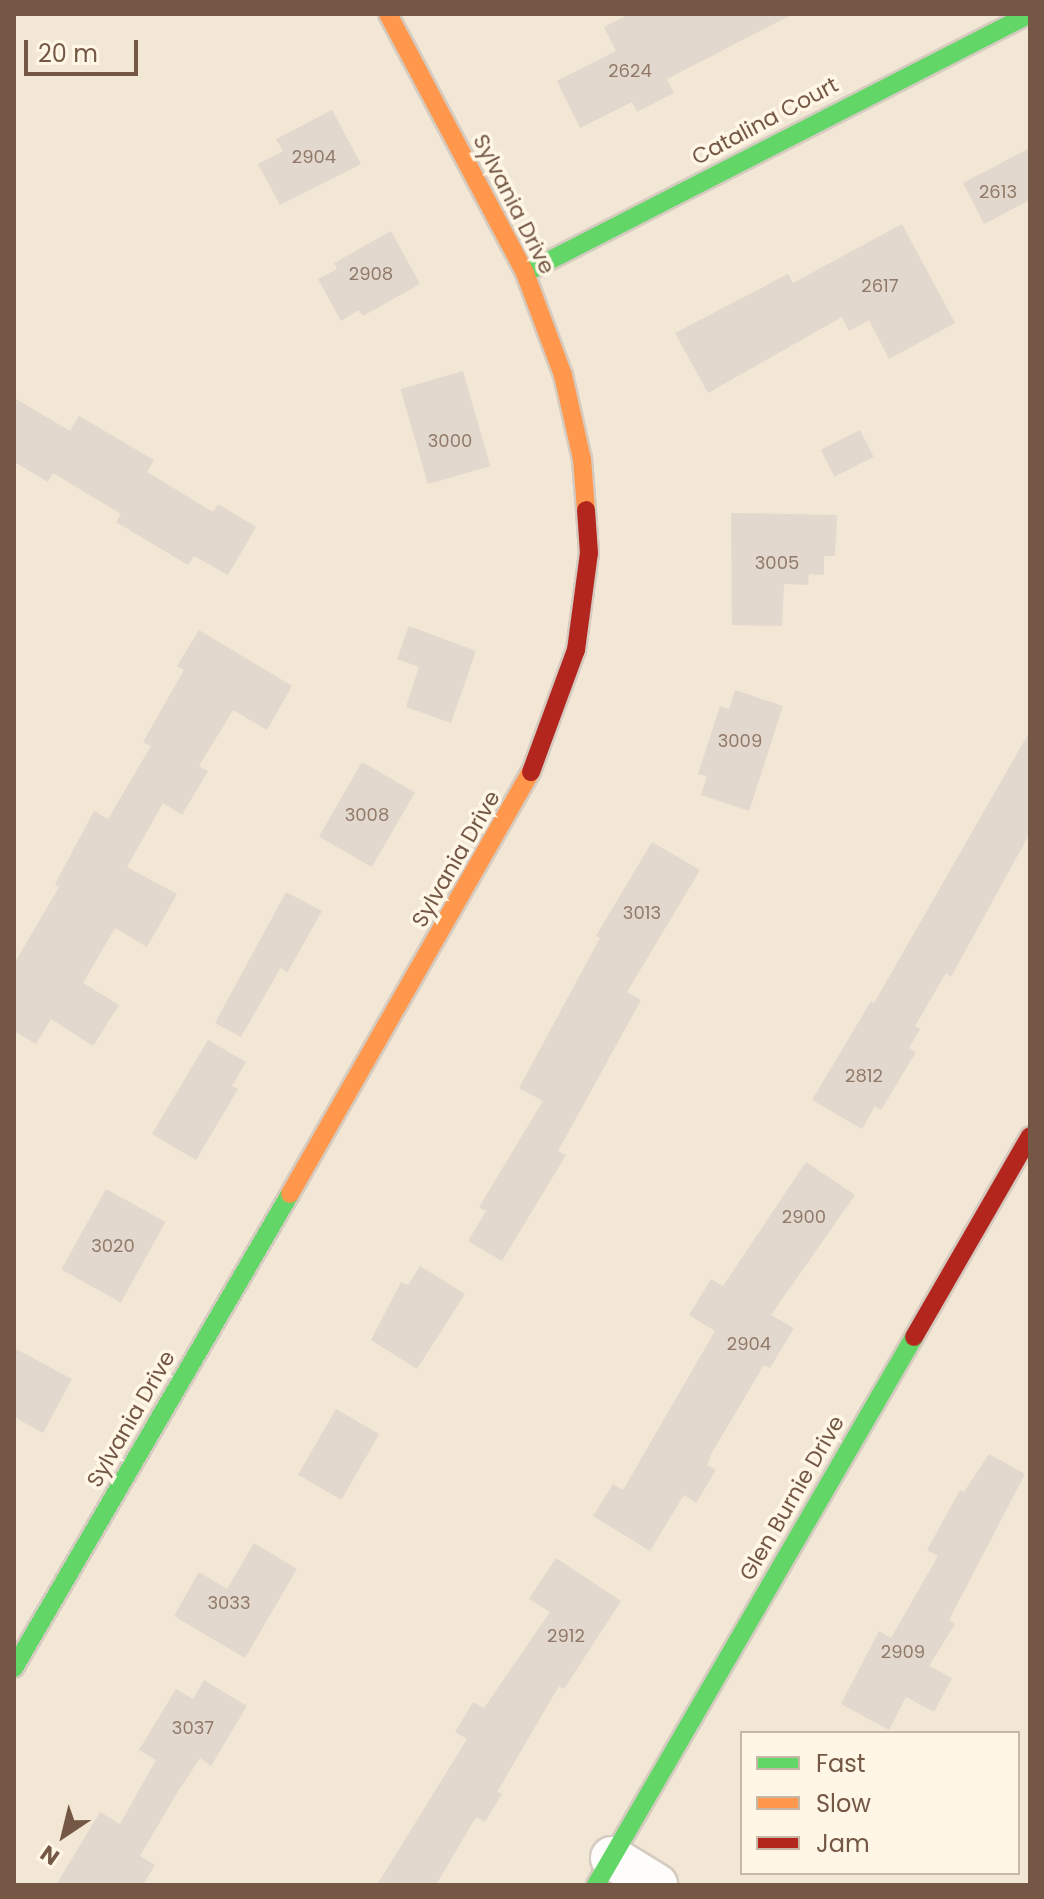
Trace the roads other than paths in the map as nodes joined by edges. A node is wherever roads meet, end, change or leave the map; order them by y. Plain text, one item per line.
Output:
1 (388, 14) edge
2 (1030, 14) edge
3 (525, 273) junction
4 (1024, 1160) edge
5 (14, 1668) edge
6 (604, 1872) edge
7 (656, 1885) edge

1 - 3 street, Sylvania Drive
2 - 3 street, Catalina Court
3 - 5 street, Sylvania Drive
4 - 6 street, Glen Burnie Drive
6 - 7 street

